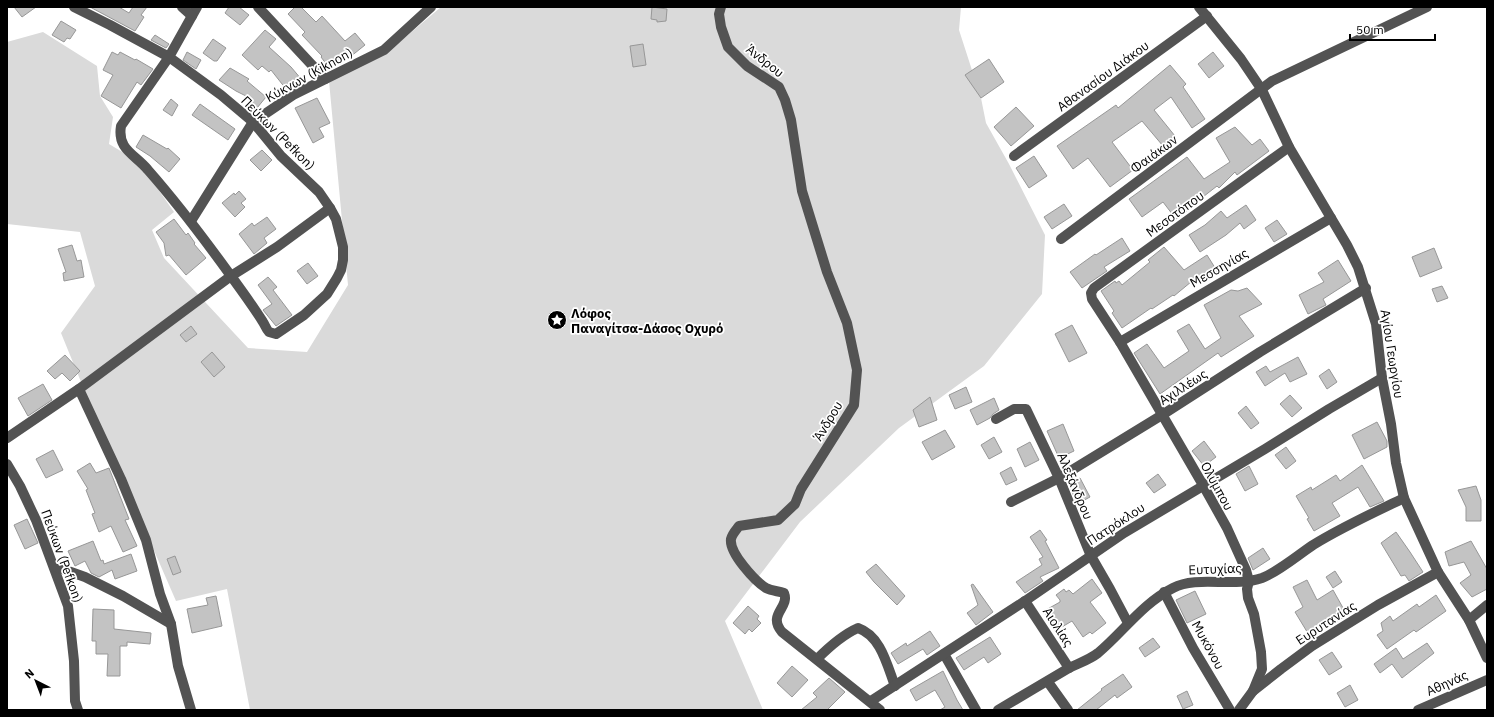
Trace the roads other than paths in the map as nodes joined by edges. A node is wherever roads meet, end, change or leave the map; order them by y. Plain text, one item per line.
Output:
1 (74, 7) edge
2 (182, 7) edge
3 (197, 7) edge
4 (258, 7) edge
5 (431, 7) edge
6 (721, 7) edge
7 (1199, 7) edge
8 (1427, 7) edge
9 (192, 16) junction
10 (1207, 16) junction
11 (169, 57) junction
12 (325, 78) junction
13 (1262, 90) junction
14 (252, 122) junction
15 (1289, 147) junction
16 (1014, 156) dead end
17 (330, 208) junction
18 (1331, 218) junction
19 (191, 221) junction
20 (1061, 239) dead end
21 (231, 276) junction
22 (1366, 288) junction
23 (1098, 309) joint
24 (1120, 342) junction
25 (1382, 378) junction
26 (79, 389) junction
27 (1162, 415) junction
28 (996, 419) dead end
29 (7, 438) edge
30 (7, 464) edge
31 (1059, 478) junction
32 (1203, 485) junction
33 (1404, 498) junction
34 (1011, 502) dead end
35 (1091, 556) junction
36 (54, 566) junction
37 (1438, 572) junction
38 (1249, 581) junction
39 (1164, 592) junction
40 (1025, 600) junction
41 (1487, 605) edge
42 (1469, 620) junction
43 (1128, 623) junction
44 (171, 624) junction
45 (944, 654) junction
46 (1487, 658) edge
47 (816, 659) junction
48 (1069, 668) junction
49 (1487, 680) edge
50 (1048, 682) junction
51 (895, 686) junction
52 (1253, 691) junction
53 (871, 701) junction
54 (78, 710) edge
55 (191, 710) edge
56 (880, 710) edge
57 (976, 710) edge
58 (998, 710) edge
59 (1068, 710) edge
60 (1230, 710) edge
61 (1239, 710) edge
62 (1418, 710) edge

1 - 11 street, Πεύκων (Pefkon)
2 - 9 street
3 - 9 street
4 - 12 street
5 - 12 street, Κύκνων (Kiknon)
6 - 47 street, Άνδρου
7 - 10 street, Αγίου Γεωργίου
8 - 13 street, Φαιάκων
9 - 11 street
10 - 13 street, Αγίου Γεωργίου
10 - 16 street, Αθανασίου Διάκου
11 - 14 street, Πεύκων (Pefkon)
11 - 19 street
12 - 14 street, Κύκνων (Kiknon)
13 - 15 street, Αγίου Γεωργίου
13 - 20 street, Φαιάκων
14 - 17 street, Πεύκων (Pefkon)
14 - 19 street, Κύκνων (Kiknon)
15 - 18 street, Αγίου Γεωργίου
15 - 23 street, Μεσοτόπου
17 - 21 street
17 - 21 street, Πεύκων (Pefkon)
18 - 22 street, Αγίου Γεωργίου
18 - 24 street, Μεσσηνίας
19 - 21 street
21 - 26 street
22 - 25 street, Αγίου Γεωργίου
22 - 27 street, Αχιλλέως
23 - 24 street, Ολύμπου
24 - 27 street, Ολύμπου
25 - 32 street, Πατρόκλου
25 - 33 street, Αγίου Γεωργίου
26 - 29 street
26 - 44 street
27 - 31 street, Αχιλλέως
27 - 32 street, Ολύμπου
28 - 31 street, Αλεξάνδρου
30 - 36 street, Πεύκων (Pefkon)
31 - 34 street, Αχιλλέως
31 - 35 street, Αλεξάνδρου
32 - 35 street, Πατρόκλου
32 - 38 street, Ολύμπου
33 - 37 street, Αγίου Γεωργίου
33 - 38 street, Ευτυχίας
35 - 40 street, Πατρόκλου
35 - 43 street, Αλεξάνδρου
36 - 44 street
36 - 54 street, Πεύκων (Pefkon)
37 - 42 street, Αγίου Γεωργίου
37 - 52 street, Ευρυτανίας
38 - 39 street, Ευτυχίας
38 - 52 street, Ολύμπου
39 - 43 street, Ευτυχίας
39 - 60 street, Μυκόνου
40 - 45 street, Πατρόκλου
40 - 48 street, Αιολίας
41 - 42 street
42 - 46 street, Αγίου Γεωργίου
43 - 48 street, Ευτυχίας
44 - 55 street
45 - 51 street, Πατρόκλου
45 - 57 street
47 - 51 street
47 - 53 street, Άνδρου
48 - 50 street, Ευτυχίας
49 - 62 street, Αθηνάς
50 - 58 street, Ευτυχίας
50 - 59 street
51 - 53 street, Πατρόκλου
52 - 61 street, Ευρυτανίας
53 - 56 street, Άνδρου

